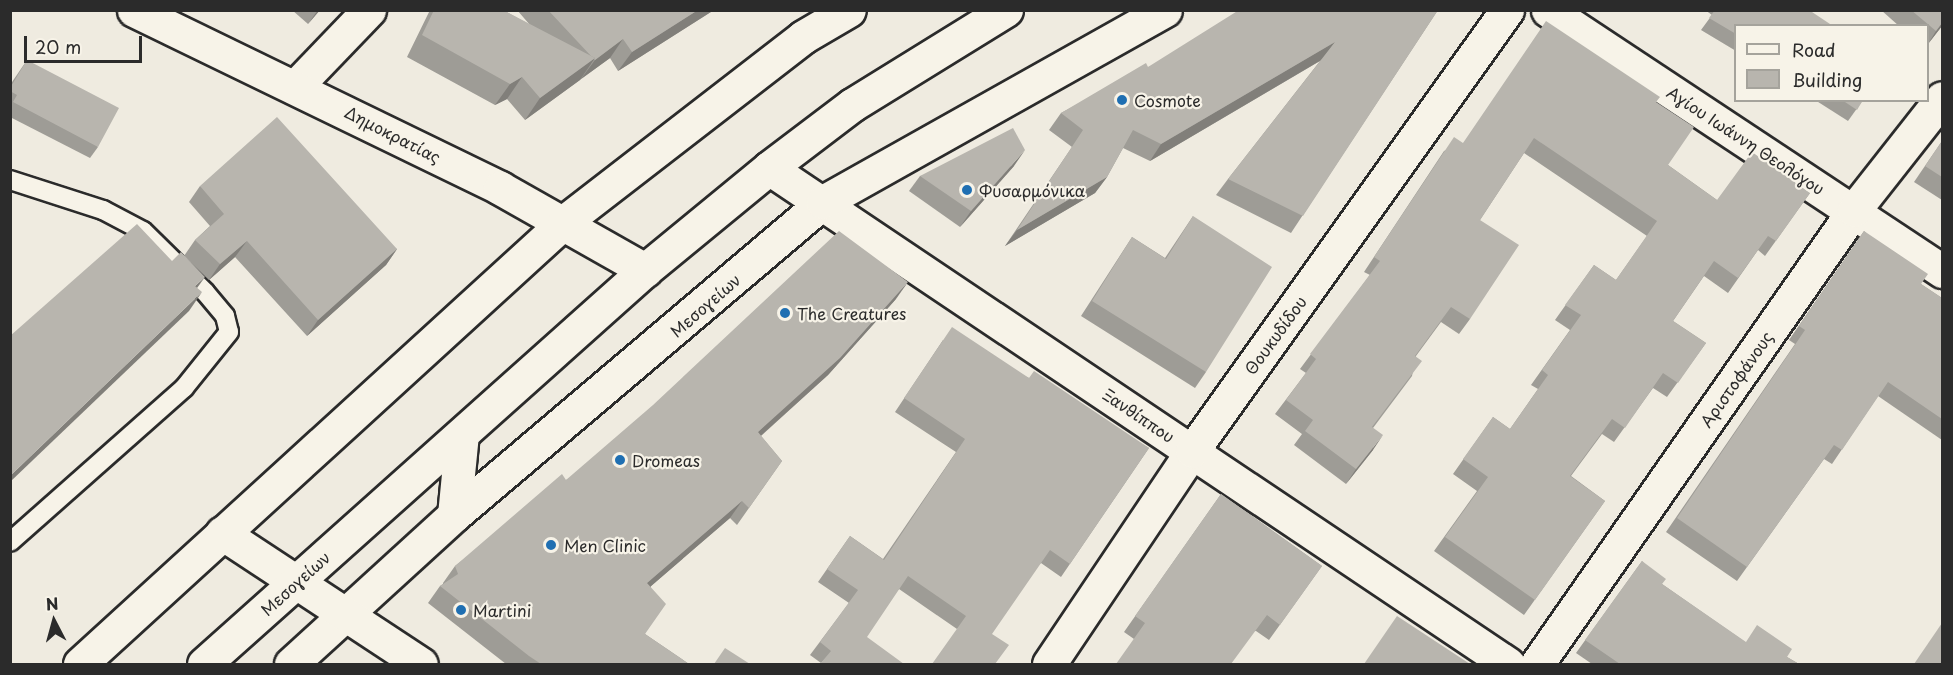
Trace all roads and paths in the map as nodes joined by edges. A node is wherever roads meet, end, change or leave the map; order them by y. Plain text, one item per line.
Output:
1 (369, 10) edge
2 (849, 10) edge
3 (1006, 10) edge
4 (1165, 10) edge
5 (1506, 10) edge
6 (1548, 10) edge
7 (146, 13) edge
8 (297, 85) junction
9 (1942, 98) edge
10 (769, 168) junction
11 (10, 180) edge
12 (823, 202) junction
13 (1854, 210) junction
14 (564, 222) junction
15 (645, 270) junction
16 (1942, 271) edge
17 (462, 434) junction
18 (1192, 451) junction
19 (454, 515) junction
20 (222, 533) junction
21 (10, 542) edge
22 (299, 579) junction
23 (348, 613) junction
24 (80, 664) edge
25 (204, 664) edge
26 (291, 664) edge
27 (421, 664) edge
28 (1049, 664) edge
29 (1508, 664) edge
30 (1538, 664) edge

1 - 8 street
2 - 14 street
3 - 10 street, Μεσογείων
4 - 12 street, Μεσογείων
5 - 18 street, Θουκυδίδου
6 - 13 street, Αγίου Ιωάννη Θεολόγου
7 - 8 street, Δημοκρατίας
8 - 14 street, Δημοκρατίας
9 - 13 street, Αριστοφάνους
10 - 12 street, Ξανθίππου
10 - 15 street, Μεσογείων
11 - 21 lane
12 - 18 street, Ξανθίππου
12 - 19 street, Μεσογείων
13 - 16 street, Αγίου Ιωάννη Θεολόγου
13 - 30 street, Αριστοφάνους
14 - 15 street, Δημοκρατίας
14 - 20 street
15 - 17 street, Μεσογείων
17 - 19 street
17 - 22 street, Μεσογείων
18 - 28 street, Θουκυδίδου
18 - 29 street, Ξανθίππου
19 - 23 street, Μεσογείων
20 - 22 street
20 - 24 street
22 - 23 street
22 - 25 street, Μεσογείων
23 - 26 street, Μεσογείων
23 - 27 street

